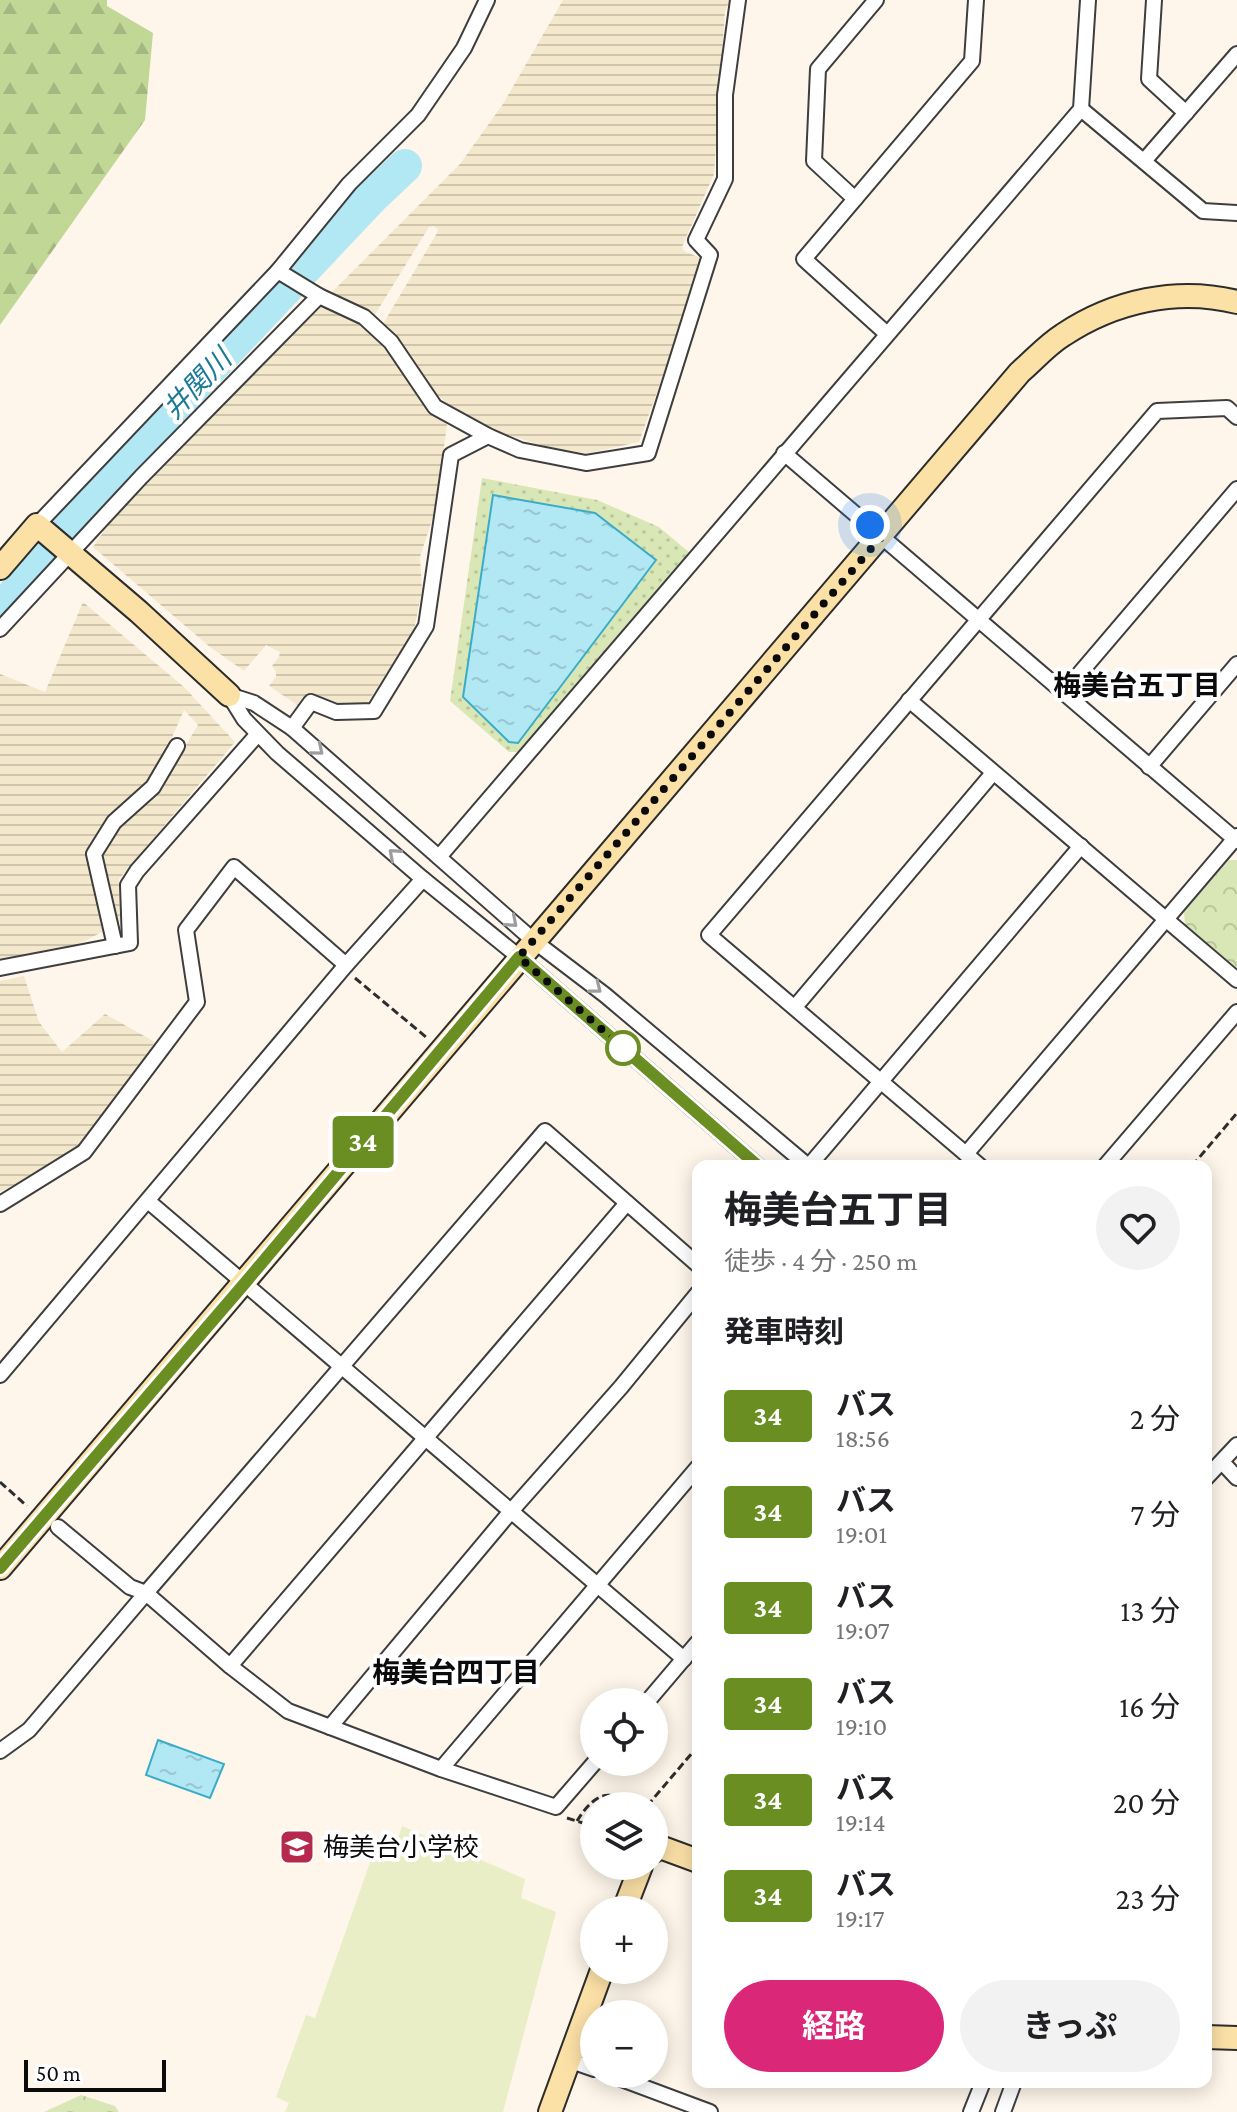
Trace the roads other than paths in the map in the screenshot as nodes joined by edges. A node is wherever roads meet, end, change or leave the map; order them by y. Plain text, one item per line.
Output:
1 (487, 0) edge
2 (738, 0) edge
3 (876, 0) edge
4 (976, 0) edge
5 (1088, 0) edge
6 (1154, 0) edge
7 (1237, 54) edge
8 (1081, 109) junction
9 (1186, 113) junction
10 (1144, 161) junction
11 (855, 199) junction
12 (1237, 213) edge
13 (278, 271) junction
14 (319, 296) junction
15 (1237, 302) edge
16 (887, 334) junction
17 (1237, 417) edge
18 (488, 436) junction
19 (784, 453) junction
20 (1237, 489) edge
21 (37, 525) junction
22 (882, 536) junction
23 (69, 555) junction
24 (0, 568) edge
25 (978, 620) junction
26 (0, 629) edge
27 (1237, 664) edge
28 (1063, 693) junction
29 (229, 695) junction
30 (909, 700) junction
31 (292, 728) junction
32 (257, 735) junction
33 (177, 746) dead end
34 (1149, 767) junction
35 (993, 773) junction
36 (1236, 839) edge
37 (1081, 846) junction
38 (439, 857) junction
39 (423, 879) junction
40 (1167, 920) junction
41 (115, 946) junction
42 (526, 949) junction
43 (346, 965) junction
44 (0, 968) edge
45 (1237, 980) edge
46 (795, 1007) junction
47 (1237, 1012) edge
48 (880, 1081) junction
49 (966, 1154) junction
50 (752, 1160) edge
51 (801, 1160) edge
52 (813, 1160) edge
53 (973, 1160) edge
54 (1110, 1160) edge
55 (148, 1201) junction
56 (627, 1203) junction
57 (0, 1204) edge
58 (692, 1260) edge
59 (245, 1283) junction
60 (692, 1300) edge
61 (341, 1365) junction
62 (0, 1375) edge
63 (427, 1437) junction
64 (1237, 1445) edge
65 (1222, 1462) junction
66 (1212, 1472) edge
67 (692, 1474) edge
68 (1237, 1478) edge
69 (512, 1510) junction
70 (58, 1527) dead end
71 (0, 1568) edge
72 (599, 1584) junction
73 (146, 1593) junction
74 (692, 1649) edge
75 (684, 1659) junction
76 (230, 1666) junction
77 (659, 1688) edge
78 (330, 1727) junction
79 (0, 1751) edge
80 (441, 1769) junction
81 (583, 1776) edge
82 (668, 1850) edge
83 (692, 1859) edge
84 (597, 1984) edge
85 (1212, 2037) edge
86 (1237, 2038) edge
87 (568, 2060) junction
88 (580, 2064) edge
89 (646, 2088) edge
90 (981, 2088) edge
91 (1012, 2088) edge
92 (550, 2112) edge
93 (710, 2112) edge
94 (971, 2112) edge
95 (1003, 2112) edge

1 - 13 street
2 - 18 street
3 - 11 street
4 - 11 street
5 - 8 street
6 - 9 street
7 - 9 street
8 - 10 street
8 - 16 street
9 - 10 street
10 - 12 street
11 - 16 street
13 - 14 street
13 - 21 street
14 - 18 street
14 - 23 street
15 - 22 street
16 - 19 street
17 - 25 street
18 - 31 street
19 - 22 street
19 - 38 street
20 - 28 street
21 - 23 street
21 - 24 street
22 - 25 street
22 - 42 street
23 - 26 street
23 - 29 street
25 - 28 street
25 - 30 street
27 - 34 street
28 - 34 street
29 - 31 street
29 - 32 street
30 - 35 street
30 - 46 street
31 -> 38 street
39 -> 32 street
32 - 41 street
33 - 41 street
34 - 36 street
35 - 37 street
35 - 46 street
36 - 40 street
37 - 40 street
37 - 48 street
38 -> 42 street
39 - 42 street
39 - 43 street
40 - 45 street
40 - 49 street
41 - 44 street
42 - 50 street
42 -> 51 street
42 - 59 street
43 - 55 street
43 - 57 street
46 - 48 street
47 - 54 street
48 - 49 street
48 - 52 street
49 - 53 street
55 - 59 street
55 - 62 street
56 - 58 street
56 - 61 street
56 - 63 street
59 - 61 street
59 - 71 street
60 - 69 street
61 - 63 street
61 - 73 street
63 - 69 street
63 - 76 street
64 - 65 street
65 - 66 street
65 - 68 street
67 - 72 street
69 - 72 street
69 - 78 street
70 - 73 street
72 - 75 street
72 - 80 street
73 - 76 street
73 - 79 street
74 - 75 street
75 - 77 street
76 - 78 street
78 - 80 street
80 - 81 street
82 - 83 street
84 - 87 street
85 - 86 street
87 - 88 street
87 - 92 street
89 - 93 street
90 - 94 street
91 - 95 street

